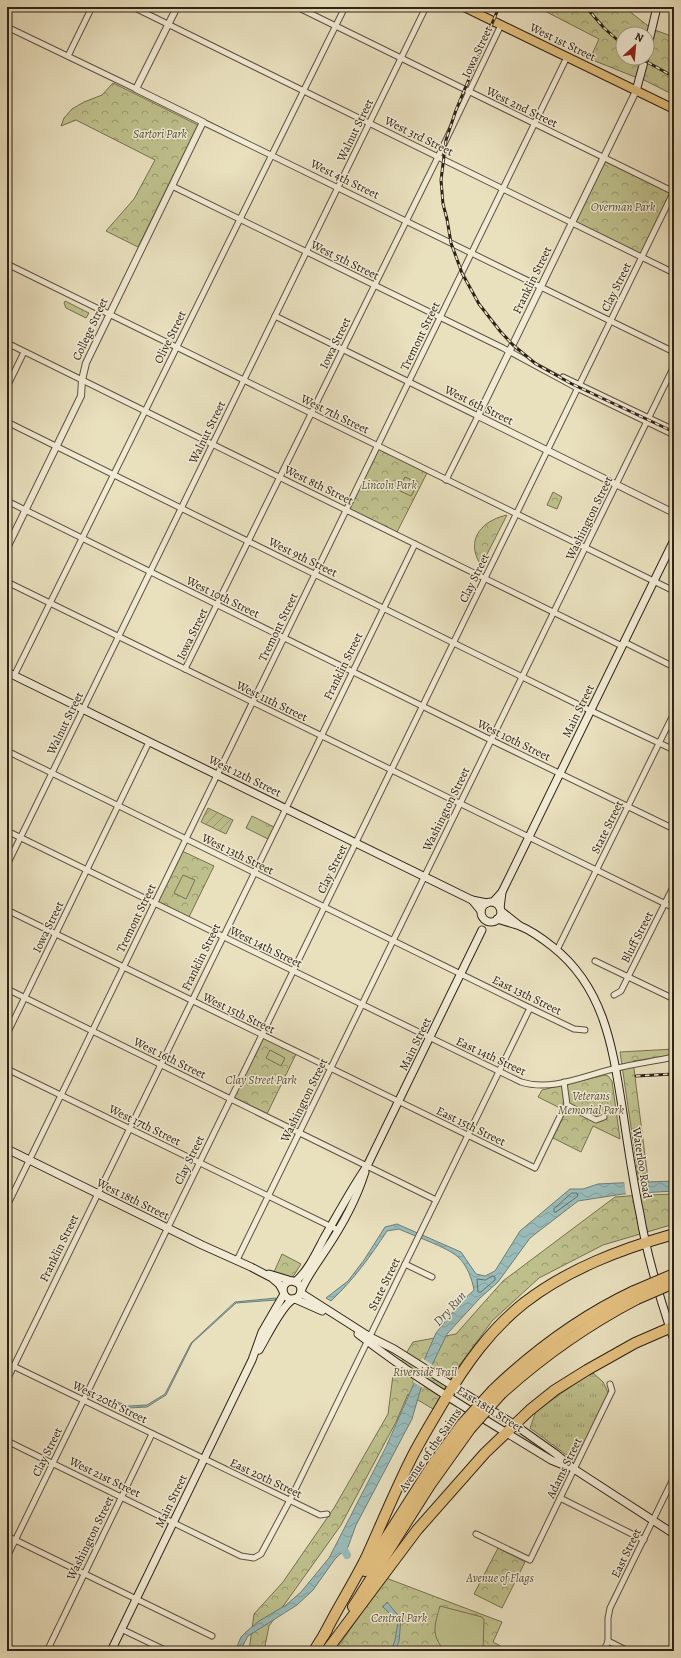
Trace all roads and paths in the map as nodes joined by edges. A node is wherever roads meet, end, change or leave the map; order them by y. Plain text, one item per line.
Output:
1 (92, 7) edge
2 (133, 7) edge
3 (177, 7) edge
4 (297, 7) edge
5 (345, 7) edge
6 (426, 7) edge
7 (464, 7) edge
8 (657, 7) edge
9 (168, 24) junction
10 (501, 25) junction
11 (335, 26) junction
12 (653, 26) edge
13 (7, 27) edge
14 (68, 56) junction
15 (567, 57) junction
16 (401, 58) junction
17 (643, 66) edge
18 (136, 89) junction
19 (303, 91) junction
20 (636, 91) junction
21 (470, 92) junction
22 (674, 109) edge
23 (203, 122) junction
24 (369, 123) junction
25 (534, 124) junction
26 (271, 155) junction
27 (438, 157) junction
28 (604, 158) junction
29 (172, 186) junction
30 (338, 188) junction
31 (503, 189) junction
32 (674, 192) edge
33 (240, 219) junction
34 (406, 221) junction
35 (572, 223) junction
36 (306, 252) junction
37 (471, 253) junction
38 (642, 257) junction
39 (7, 264) edge
40 (674, 273) edge
41 (374, 285) junction
42 (541, 287) junction
43 (109, 314) junction
44 (275, 316) junction
45 (440, 318) junction
46 (610, 321) junction
47 (7, 343) edge
48 (176, 347) junction
49 (343, 350) junction
50 (24, 352) junction
51 (510, 352) junction
52 (674, 352) edge
53 (674, 366) edge
54 (82, 380) junction
55 (244, 380) junction
56 (409, 382) junction
57 (7, 387) edge
58 (578, 387) junction
59 (145, 410) junction
60 (311, 414) junction
61 (478, 416) junction
62 (648, 420) junction
63 (7, 422) edge
64 (674, 430) edge
65 (674, 435) edge
66 (213, 444) junction
67 (56, 446) junction
68 (377, 446) junction
69 (547, 450) junction
70 (114, 475) junction
71 (280, 477) junction
72 (446, 480) junction
73 (616, 484) junction
74 (7, 502) edge
75 (181, 508) junction
76 (25, 510) junction
77 (346, 510) junction
78 (674, 513) edge
79 (516, 514) junction
80 (82, 538) junction
81 (674, 540) edge
82 (248, 541) junction
83 (415, 544) junction
84 (7, 548) edge
85 (585, 548) junction
86 (150, 572) junction
87 (315, 574) junction
88 (485, 578) junction
89 (7, 582) edge
90 (654, 582) junction
91 (674, 591) edge
92 (50, 603) junction
93 (217, 605) junction
94 (383, 608) junction
95 (554, 612) junction
96 (118, 637) junction
97 (284, 638) junction
98 (453, 643) junction
99 (623, 644) junction
100 (674, 668) edge
101 (185, 669) junction
102 (352, 672) junction
103 (10, 674) edge
104 (522, 677) junction
105 (252, 702) junction
106 (422, 706) junction
107 (83, 710) junction
108 (590, 710) junction
109 (674, 713) edge
110 (321, 736) junction
111 (491, 740) junction
112 (149, 742) junction
113 (659, 743) junction
114 (674, 750) edge
115 (7, 751) edge
116 (391, 770) junction
117 (52, 773) junction
118 (559, 774) junction
119 (217, 775) junction
120 (460, 804) junction
121 (118, 806) junction
122 (628, 807) junction
123 (286, 808) junction
124 (674, 829) edge
125 (7, 831) edge
126 (529, 836) junction
127 (20, 837) junction
128 (186, 839) junction
129 (356, 842) junction
130 (7, 865) edge
131 (87, 870) junction
132 (597, 870) junction
133 (254, 873) junction
134 (424, 876) junction
135 (674, 885) edge
136 (502, 892) junction
137 (472, 900) junction
138 (490, 902) junction
139 (155, 903) junction
140 (665, 904) junction
141 (324, 907) junction
142 (674, 908) edge
143 (501, 909) junction
144 (7, 910) edge
145 (482, 914) junction
146 (496, 920) junction
147 (520, 926) junction
148 (482, 930) junction
149 (56, 934) junction
150 (223, 937) junction
151 (393, 941) junction
152 (557, 950) junction
153 (595, 961) dead end
154 (124, 967) junction
155 (293, 971) junction
156 (461, 974) junction
157 (628, 977) junction
158 (7, 989) edge
159 (614, 995) dead end
160 (25, 998) junction
161 (674, 999) edge
162 (192, 1001) junction
163 (362, 1005) junction
164 (530, 1008) junction
165 (585, 1030) dead end
166 (92, 1031) junction
167 (7, 1034) edge
168 (262, 1035) junction
169 (430, 1038) junction
170 (674, 1057) edge
171 (161, 1065) junction
172 (616, 1068) junction
173 (7, 1069) edge
174 (330, 1069) junction
175 (499, 1071) junction
176 (564, 1082) junction
177 (61, 1095) junction
178 (230, 1099) junction
179 (398, 1102) junction
180 (567, 1105) junction
181 (604, 1117) dead end
182 (130, 1129) junction
183 (299, 1132) junction
184 (468, 1136) junction
185 (7, 1149) edge
186 (30, 1160) junction
187 (199, 1163) junction
188 (367, 1166) junction
189 (98, 1194) junction
190 (268, 1196) junction
191 (436, 1200) junction
192 (7, 1206) edge
193 (331, 1227) junction
194 (167, 1228) junction
195 (338, 1230) junction
196 (674, 1234) edge
197 (645, 1242) junction
198 (237, 1260) junction
199 (405, 1264) junction
200 (251, 1267) junction
201 (674, 1274) edge
202 (432, 1277) dead end
203 (294, 1282) junction
204 (674, 1283) edge
205 (283, 1292) junction
206 (301, 1292) junction
207 (635, 1295) junction
208 (294, 1299) junction
209 (672, 1327) edge
210 (368, 1339) junction
211 (674, 1340) edge
212 (252, 1360) junction
213 (7, 1363) edge
214 (14, 1366) junction
215 (7, 1380) edge
216 (610, 1384) dead end
217 (453, 1386) junction
218 (447, 1396) junction
219 (83, 1400) junction
220 (515, 1425) junction
221 (466, 1426) junction
222 (507, 1433) junction
223 (152, 1434) junction
224 (7, 1441) edge
225 (204, 1459) junction
226 (53, 1463) junction
227 (574, 1469) junction
228 (674, 1476) edge
229 (122, 1496) junction
230 (560, 1498) junction
231 (290, 1500) junction
232 (327, 1514) dead end
233 (653, 1520) junction
234 (173, 1522) junction
235 (476, 1534) dead end
236 (674, 1534) edge
237 (7, 1536) edge
238 (15, 1540) junction
239 (644, 1540) junction
240 (7, 1557) edge
241 (246, 1557) joint
242 (84, 1574) junction
243 (136, 1599) junction
244 (121, 1629) junction
245 (324, 1635) junction
246 (212, 1636) dead end
247 (608, 1641) junction
248 (327, 1650) edge
249 (47, 1651) edge
250 (111, 1651) edge
251 (167, 1651) edge
252 (314, 1651) edge
253 (604, 1651) edge
254 (628, 1651) edge

1 - 14 street
2 - 9 street, West 3rd Street
3 - 9 street
4 - 11 street, West 2nd Street
5 - 11 street, Olive Street
6 - 16 street, Walnut Street
7 - 10 main road, West 1st Street
8 - 12 main road
9 - 18 street
9 - 19 street, West 3rd Street
10 - 15 main road, West 1st Street
10 - 21 street, Iowa Street
11 - 16 street, West 2nd Street
11 - 19 street, Olive Street
13 - 14 street, West 4th Street
14 - 18 street, West 4th Street
15 - 20 main road, West 1st Street
15 - 25 street, Tremont Street
16 - 21 street, West 2nd Street
16 - 24 street, Walnut Street
17 - 20 main road
18 - 23 street, West 4th Street
19 - 24 street, West 3rd Street
19 - 26 street, Olive Street
20 - 22 main road, West 1st Street
20 - 28 street, Franklin Street
21 - 25 street, West 2nd Street
21 - 27 street, Iowa Street
23 - 26 street, West 4th Street
23 - 29 street, College Street
24 - 27 street, West 3rd Street
24 - 30 street, Walnut Street
25 - 28 street, West 2nd Street
25 - 31 street, Tremont Street
26 - 30 street, West 4th Street
26 - 33 street, Olive Street
27 - 31 street, West 3rd Street
27 - 34 street, Iowa Street
28 - 32 street, West 2nd Street
28 - 35 street, Franklin Street
29 - 33 street, West 5th Street
29 - 43 street, College Street
30 - 34 street, West 4th Street
30 - 36 street, Walnut Street
31 - 35 street, West 3rd Street
31 - 37 street, Tremont Street
32 - 38 street, Clay Street
33 - 36 street, West 5th Street
33 - 48 street, Olive Street
34 - 37 street, West 4th Street
34 - 41 street, Iowa Street
35 - 38 street, West 3rd Street
35 - 42 street, Franklin Street
36 - 41 street, West 5th Street
36 - 44 street, Walnut Street
37 - 42 street, West 4th Street
37 - 45 street, Tremont Street
38 - 40 street, West 3rd Street
38 - 46 street, Clay Street
39 - 43 street, West 7th Street
41 - 45 street, West 5th Street
41 - 49 street, Iowa Street
42 - 46 street, West 4th Street
42 - 51 street, Franklin Street
43 - 48 street, West 7th Street
43 - 54 street, College Street
44 - 49 street, West 6th Street
44 - 55 street, Walnut Street
45 - 51 street, West 5th Street
45 - 56 street, Tremont Street
46 - 52 street, West 4th Street
46 - 58 street, Clay Street
47 - 50 street, West 8th Street
48 - 55 street, West 7th Street
48 - 59 street, Olive Street
49 - 56 street, West 6th Street
49 - 60 street, Iowa Street
50 - 54 street, West 8th Street
50 - 57 street
51 - 58 street, West 5th Street
51 - 61 street, Franklin Street
53 - 62 street, Washington Street
54 - 59 street, West 8th Street
54 - 67 street, College Street
55 - 60 street, West 7th Street
55 - 66 street, Walnut Street
56 - 61 street, West 6th Street
56 - 68 street, Tremont Street
58 - 62 street, West 5th Street
58 - 69 street, Clay Street
59 - 66 street, West 8th Street
59 - 70 street, Olive Street
60 - 68 street, West 7th Street
60 - 71 street, Iowa Street
61 - 69 street, West 6th Street
61 - 72 street, Franklin Street
62 - 64 street, West 5th Street
62 - 65 street, West 5th Street
62 - 73 street, Washington Street
63 - 67 street, West 9th Street
66 - 71 street, West 8th Street
66 - 75 street, Walnut Street
67 - 70 street, West 9th Street
67 - 76 street, College Street
68 - 72 street, West 7th Street
68 - 77 street, Tremont Street
69 - 73 street, West 6th Street
69 - 79 street, Clay Street
70 - 75 street, West 9th Street
70 - 80 street, Olive Street
71 - 77 street, West 8th Street
71 - 82 street, Iowa Street
72 - 79 street, West 7th Street
73 - 78 street, West 6th Street
73 - 85 street, Washington Street
74 - 76 street, West 10th Street
75 - 82 street, West 9th Street
75 - 86 street, Walnut Street
76 - 80 street, West 10th Street
76 - 84 street, College Street
77 - 83 street, West 8th Street
77 - 87 street, Tremont Street
79 - 85 street, West 7th Street
79 - 88 street, Clay Street
80 - 86 street, West 10th Street
80 - 92 street, Olive Street
81 - 90 main road, Main Street
82 - 87 street, West 9th Street
82 - 93 street, Iowa Street
83 - 88 street, West 8th Street
83 - 94 street, Franklin Street
85 - 90 street, West 7th Street
85 - 95 street, Washington Street
86 - 93 street, West 10th Street
86 - 96 street, Walnut Street
87 - 94 street, West 9th Street
87 - 97 street, Tremont Street
88 - 95 street, West 8th Street
88 - 98 street, Clay Street
89 - 92 street, West 11th Street
90 - 91 street, West 7th Street
90 - 99 main road, Main Street
92 - 96 street, West 11th Street
92 - 103 street, Olive Street
93 - 97 street, West 10th Street
93 - 101 street, Iowa Street
94 - 98 street, West 9th Street
94 - 102 street, Franklin Street
95 - 99 street, West 8th Street
95 - 104 street, Washington Street
96 - 101 street, West 11th Street
96 - 107 street, Walnut Street
97 - 102 street, West 10th Street
97 - 105 street, Tremont Street
98 - 104 street, West 9th Street
98 - 106 street, Clay Street
99 - 100 street, West 8th Street
99 - 108 main road, Main Street
101 - 105 street, West 11th Street
102 - 106 street, West 10th Street
102 - 110 street, Franklin Street
103 - 107 main road, West 12th Street
104 - 108 street, West 9th Street
104 - 111 street, Washington Street
105 - 110 street, West 11th Street
105 - 119 street, Tremont Street
106 - 111 street, West 10th Street
106 - 116 street, Clay Street
107 - 112 main road, West 12th Street
107 - 117 street, Walnut Street
108 - 113 street, West 9th Street
108 - 118 main road, Main Street
109 - 113 street, State Street
110 - 116 street, West 11th Street
110 - 123 street, Franklin Street
111 - 118 street, West 10th Street
111 - 120 street, Washington Street
112 - 119 main road, West 12th Street
112 - 121 street, Iowa Street
113 - 114 street, West 9th Street
113 - 122 street, State Street
115 - 117 street, West 13th Street
116 - 120 street, West 11th Street
116 - 129 street, Clay Street
117 - 121 street, West 13th Street
117 - 127 street, Walnut Street
118 - 122 street, West 10th Street
118 - 126 main road, Main Street
119 - 123 main road, West 12th Street
119 - 128 street, Tremont Street
120 - 126 street, West 11th Street
120 - 134 street, Washington Street
121 - 128 street, West 13th Street
121 - 131 street, Iowa Street
122 - 124 street, West 10th Street
122 - 132 street, State Street
123 - 129 main road, West 12th Street
123 - 133 street, Franklin Street
125 - 127 street, West 14th Street
126 - 132 street, West 11th Street
126 - 136 main road, Main Street
127 - 130 street, Walnut Street
127 - 131 street, West 14th Street
128 - 133 street, West 13th Street
128 - 139 street, Tremont Street
129 - 134 main road, West 12th Street
129 - 141 street, Clay Street
131 - 139 street, West 14th Street
131 - 149 street, Iowa Street
132 - 140 street, West 11th Street
132 - 152 street, State Street
133 - 141 street, West 13th Street
133 - 150 street, Franklin Street
134 - 137 main road, West 12th Street
134 - 151 street, Washington Street
135 - 140 street, Bluff Street
136 - 138 main road, Main Street
136 - 143 main road, Main Street
137 - 138 main road, West 12th Street
137 - 145 main road, West 12th Street
138 - 143 main road, Waterloo Road
138 - 145 main road, Main Street
139 - 150 street, West 14th Street
139 - 154 street, Tremont Street
140 - 142 street, West 11th Street
140 - 157 street, Bluff Street
141 - 151 street, West 13th Street
141 - 155 street, Clay Street
143 - 146 main road, Main Street
143 - 147 main road, Waterloo Road
144 - 149 street, West 15th Street
145 - 146 main road, Waterloo Road
145 - 148 main road, Main Street
146 - 147 main road, Waterloo Road
146 - 148 main road, Main Street
147 - 152 main road, Waterloo Road
148 - 156 main road, Main Street
149 - 154 street, West 15th Street
149 - 160 street, Iowa Street
150 - 155 street, West 14th Street
150 - 162 street, Franklin Street
151 - 156 street, West 13th Street
151 - 163 street, Washington Street
152 - 172 main road, Waterloo Road
153 - 157 street
154 - 162 street, West 15th Street
154 - 166 street, Tremont Street
155 - 163 street, West 14th Street
155 - 168 street, Clay Street
156 - 164 street, East 13th Street
156 - 169 main road, Main Street
157 - 159 street, Bluff Street
157 - 161 street
158 - 160 street, West 16th Street
160 - 166 street, West 16th Street
160 - 167 street, Iowa Street
162 - 168 street, West 15th Street
162 - 171 street, Franklin Street
163 - 169 street, West 14th Street
163 - 174 street, Washington Street
164 - 165 street, East 13th Street
164 - 175 street, State Street
166 - 171 street, West 16th Street
166 - 177 street, Tremont Street
168 - 174 street, West 15th Street
168 - 178 street, Clay Street
169 - 175 street, East 14th Street
169 - 179 main road, Main Street
170 - 172 street, East 14th Street
171 - 178 street, West 16th Street
171 - 182 street, Franklin Street
172 - 176 street, East 14th Street
172 - 197 main road, Waterloo Road
173 - 177 street, West 17th Street
174 - 179 street, West 15th Street
174 - 183 street, Washington Street
175 - 176 street, East 14th Street
175 - 184 street, State Street
176 - 180 street
177 - 182 street, West 17th Street
177 - 186 street, Tremont Street
178 - 183 street, West 16th Street
178 - 187 street, Clay Street
179 - 184 street, East 15th Street
179 - 188 main road, Main Street
180 - 181 street
180 - 184 street, East 15th Street
182 - 187 street, West 17th Street
182 - 189 street, Franklin Street
183 - 188 street, West 16th Street
183 - 190 street, Washington Street
184 - 191 street, State Street
185 - 186 main road, West 18th Street
186 - 189 main road, West 18th Street
186 - 192 street, Tremont Street
187 - 190 street, West 17th Street
187 - 194 street, Clay Street
188 - 191 street, West 16th Street
188 - 193 main road, Main Street
188 - 195 main road, Main Street
189 - 194 main road, West 18th Street
189 - 214 street, Franklin Street
190 - 193 street, West 17th Street
190 - 198 street, Washington Street
191 - 199 street, State Street
193 - 195 street, West 17th Street
193 - 203 main road, Main Street
194 - 198 main road, West 18th Street
194 - 219 street, Clay Street
195 - 206 main road, Main Street
196 - 197 highway
197 - 209 main road, Waterloo Road
197 - 217 highway
198 - 200 main road, West 18th Street
199 - 202 street
199 - 210 street, State Street
200 - 203 main road, West 18th Street
200 - 205 main road, West 18th Street
201 - 207 highway, Avenue of the Saints, bridge
203 - 205 main road
203 - 206 main road
204 - 207 highway, Avenue of the Saints, bridge
205 - 208 main road
205 - 212 main road, Main Street
206 - 208 main road
206 - 210 main road, East 18th Street
207 - 221 highway, Avenue of the Saints, bridge
208 - 210 main road, East 18th Street
208 - 212 main road, Main Street
209 - 211 main road, Waterloo Road
209 - 220 highway
210 - 217 main road, East 18th Street
210 - 218 main road, East 18th Street
210 - 231 street, State Street
212 - 225 main road, Main Street
213 - 214 street, West 20th Street
214 - 215 street, Franklin Street
214 - 219 street, West 20th Street
216 - 227 street, Adams Street
217 - 218 highway
217 - 220 main road, East 18th Street
218 - 222 main road, East 18th Street
218 - 245 highway
219 - 223 street, West 20th Street
219 - 226 street, Clay Street
220 - 222 highway
220 - 227 main road, East 18th Street
221 - 245 highway, Avenue of the Saints
221 - 248 highway, Avenue of the Saints
222 - 227 main road, East 18th Street
222 - 248 highway
223 - 225 street, West 20th Street
223 - 229 street, Washington Street
224 - 226 street, West 21st Street
225 - 231 street, East 20th Street
225 - 234 main road, Main Street
226 - 229 street, West 21st Street
226 - 238 street, Clay Street
227 - 230 street, Adams Street
227 - 233 main road, East 18th Street
228 - 233 street, East Street
229 - 234 street, West 21st Street
229 - 242 street, Washington Street
230 - 235 street, Adams Street
230 - 239 street
231 - 232 street, East 20th Street
231 - 241 street, State Street
233 - 236 main road, East 18th Street
233 - 239 street, East Street
234 - 241 street, West 21st Street
234 - 243 main road, Main Street
237 - 238 street
238 - 240 street, Clay Street
238 - 242 street
239 - 247 street, East Street
242 - 243 street
242 - 249 street, Washington Street
243 - 244 main road, Main Street
243 - 246 street
244 - 250 main road, Main Street
244 - 251 street
245 - 252 highway, Avenue of the Saints
247 - 253 street
247 - 254 street

